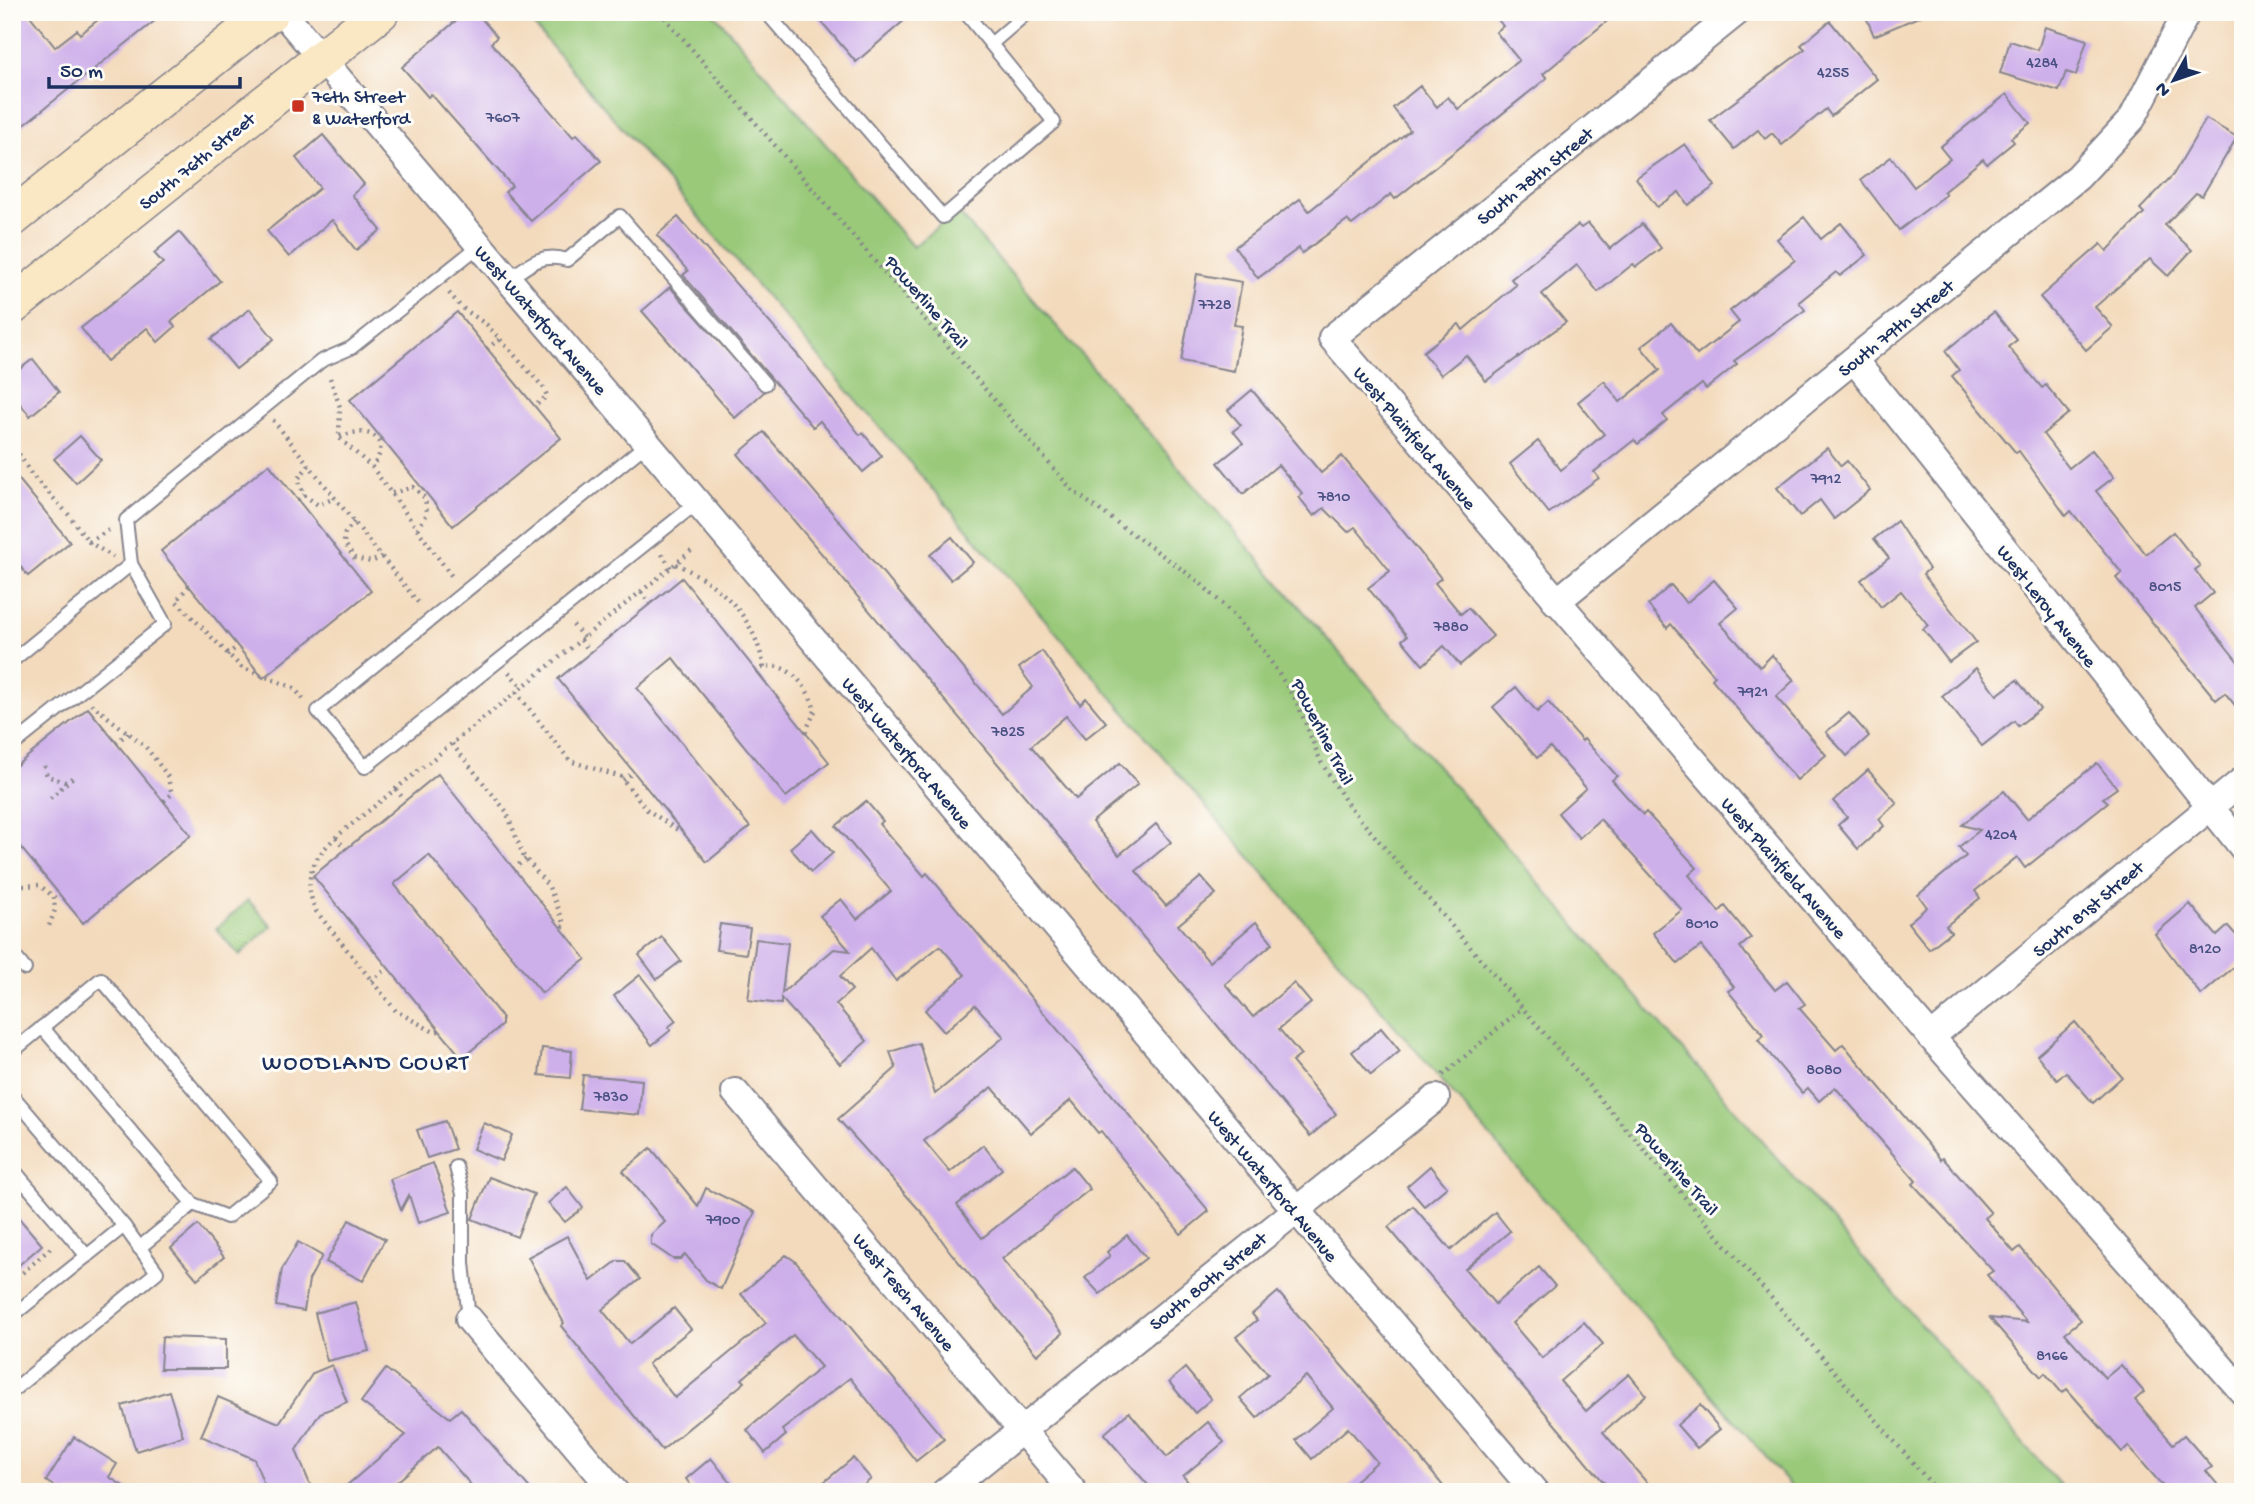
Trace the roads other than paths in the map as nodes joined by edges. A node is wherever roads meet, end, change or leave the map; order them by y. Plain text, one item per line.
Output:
1 (270, 12) edge
2 (282, 12) edge
3 (380, 12) edge
4 (766, 12) edge
5 (965, 12) edge
6 (1028, 12) edge
7 (1737, 12) edge
8 (2187, 12) edge
9 (991, 44) junction
10 (321, 60) junction
11 (12, 218) edge
12 (479, 246) junction
13 (509, 280) junction
14 (12, 306) edge
15 (1332, 338) joint
16 (1854, 360) junction
17 (765, 384) dead end
18 (648, 443) junction
19 (698, 502) junction
20 (131, 564) junction
21 (1556, 602) junction
22 (12, 661) edge
23 (12, 746) edge
24 (2243, 780) edge
25 (2208, 807) junction
26 (2243, 848) edge
27 (12, 953) edge
28 (25, 969) dead end
29 (42, 1027) junction
30 (1931, 1037) junction
31 (12, 1052) edge
32 (734, 1092) dead end
33 (12, 1095) edge
34 (1436, 1098) road end
35 (456, 1167) dead end
36 (12, 1168) edge
37 (193, 1204) junction
38 (1294, 1210) junction
39 (124, 1226) junction
40 (139, 1248) junction
41 (87, 1256) junction
42 (12, 1316) edge
43 (469, 1319) joint
44 (12, 1391) edge
45 (2243, 1392) edge
46 (1021, 1430) junction
47 (614, 1492) edge
48 (945, 1492) edge
49 (1074, 1492) edge
50 (1535, 1492) edge

1 - 11 main road
2 - 10 street, West Waterford Avenue
3 - 10 main road, South 76th Street
4 - 9 lane
5 - 9 lane
6 - 9 lane
7 - 15 street, South 78th Street
8 - 16 street, South 79th Street
10 - 12 street, West Waterford Avenue
10 - 14 main road, South 76th Street
12 - 13 street, West Waterford Avenue
12 - 20 lane
13 - 17 lane
13 - 18 street, West Waterford Avenue
15 - 21 street, West Plainfield Avenue
16 - 21 street, South 79th Street
16 - 25 street, West Leroy Avenue
18 - 19 street, West Waterford Avenue
18 - 19 lane
19 - 38 street, West Waterford Avenue
20 - 22 lane
20 - 23 lane
21 - 30 street, West Plainfield Avenue
24 - 25 street, South 81st Street
25 - 26 street, West Leroy Avenue
25 - 30 street, South 81st Street
27 - 28 lane
29 - 31 lane
29 - 37 lane
29 - 37 lane
30 - 45 street, West Plainfield Avenue
32 - 46 street, West Tesch Avenue
33 - 39 lane
34 - 38 street, South 80th Street
35 - 43 lane
36 - 41 lane
37 - 40 lane
38 - 46 street, South 80th Street
38 - 50 street, West Waterford Avenue
39 - 40 lane
39 - 41 lane
40 - 44 lane
41 - 42 lane
43 - 47 street
46 - 48 street, South 80th Street
46 - 49 street, West Tesch Avenue

